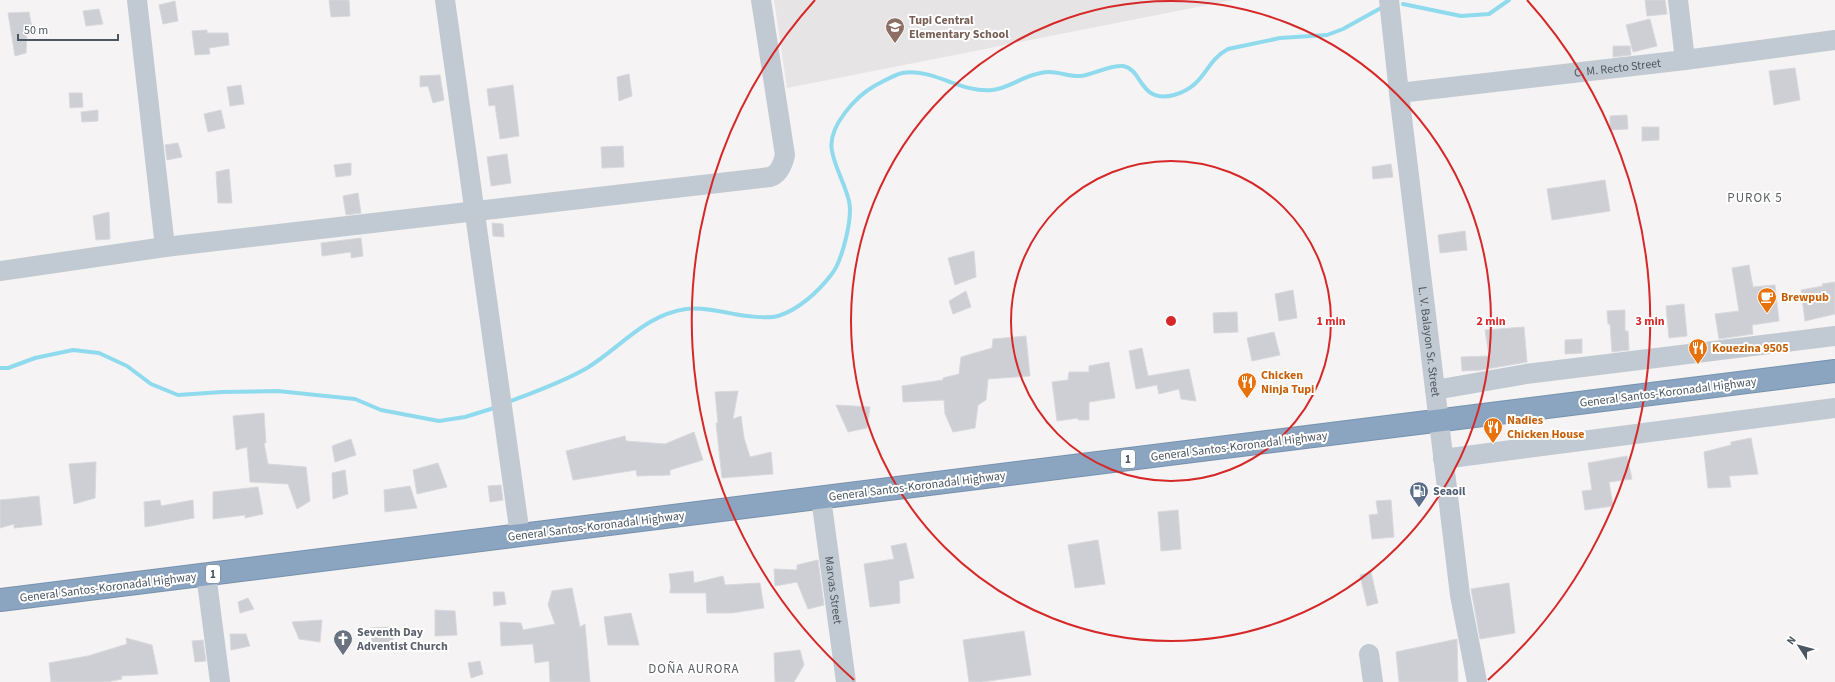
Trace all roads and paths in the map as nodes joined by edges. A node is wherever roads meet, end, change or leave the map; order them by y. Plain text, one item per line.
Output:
1 (137, 0) edge
2 (445, 0) edge
3 (761, 0) edge
4 (1389, 0) edge
5 (1678, 0) edge
6 (1835, 40) edge
7 (1685, 60) junction
8 (1399, 93) junction
9 (474, 210) junction
10 (165, 247) junction
11 (0, 271) edge
12 (1835, 336) edge
13 (1835, 371) edge
14 (1435, 390) junction
15 (1835, 408) edge
16 (1439, 421) junction
17 (1443, 459) junction
18 (821, 498) junction
19 (520, 535) junction
20 (206, 574) junction
21 (0, 600) edge
22 (1369, 654) dead end
23 (220, 682) edge
24 (846, 682) edge
25 (1373, 682) edge
26 (1477, 682) edge

1 - 10 street
2 - 9 street
3 - 9 street
4 - 8 street, L. V. Balayon Sr. Street
5 - 7 street
6 - 7 street, C. M. Recto Street
7 - 8 street, C. M. Recto Street
8 - 14 street, L. V. Balayon Sr. Street
9 - 10 street
9 - 19 street
10 - 11 street
12 - 14 street
13 - 16 highway, General Santos-Koronadal Highway / 1
14 - 16 street, L. V. Balayon Sr. Street
15 - 17 street
16 - 17 street, L. V. Balayon Sr. Street
16 - 18 highway, General Santos-Koronadal Highway / 1
17 - 26 street, L. V. Balayon Sr. Street
18 - 19 highway, General Santos-Koronadal Highway / 1
18 - 24 street, Marvas Street
19 - 20 highway, General Santos-Koronadal Highway / 1
20 - 21 highway, General Santos-Koronadal Highway / 1
20 - 23 street
22 - 25 street

